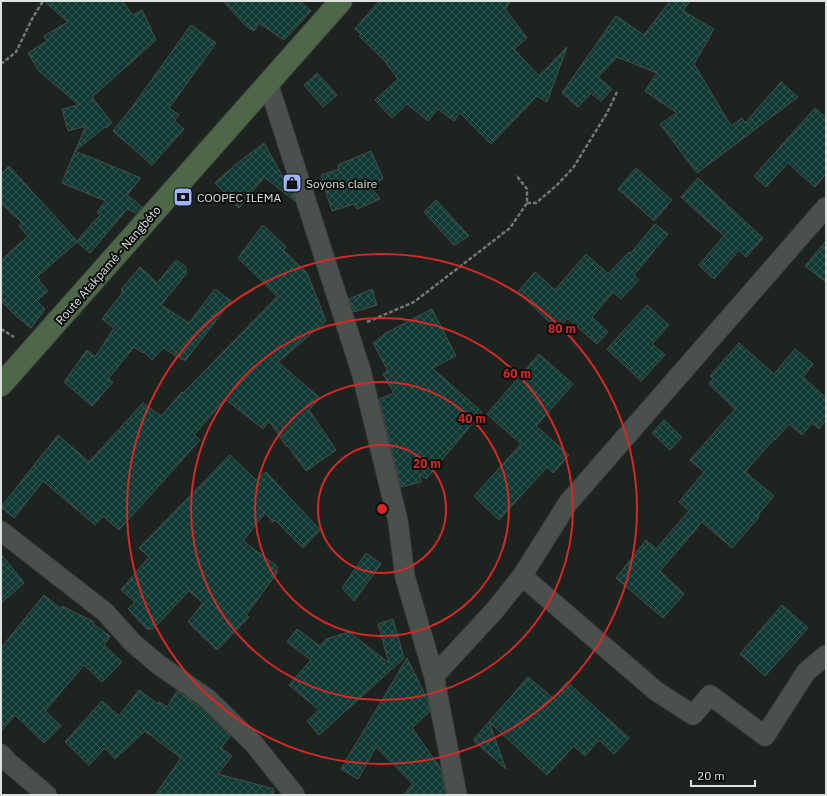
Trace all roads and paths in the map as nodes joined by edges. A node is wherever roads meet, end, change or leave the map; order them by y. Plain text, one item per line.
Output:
1 (43, 1) edge
2 (341, 1) edge
3 (1, 64) edge
4 (268, 83) junction
5 (617, 92) dead end
6 (516, 175) dead end
7 (527, 203) junction
8 (826, 208) edge
9 (348, 330) junction
10 (1, 385) edge
11 (1, 531) edge
12 (522, 576) junction
13 (826, 655) edge
14 (434, 676) junction
15 (3, 760) edge
16 (47, 795) edge
17 (295, 795) edge
18 (457, 795) edge

1 - 3 path
2 - 4 main road, Route Atakpamé - Nangbéto
4 - 9 street
4 - 10 main road, Route Atakpamé - Nangbéto
5 - 7 path
6 - 7 path
7 - 9 path
8 - 12 street
9 - 14 street
11 - 17 street
12 - 13 street
12 - 14 street
14 - 18 street
15 - 16 street

